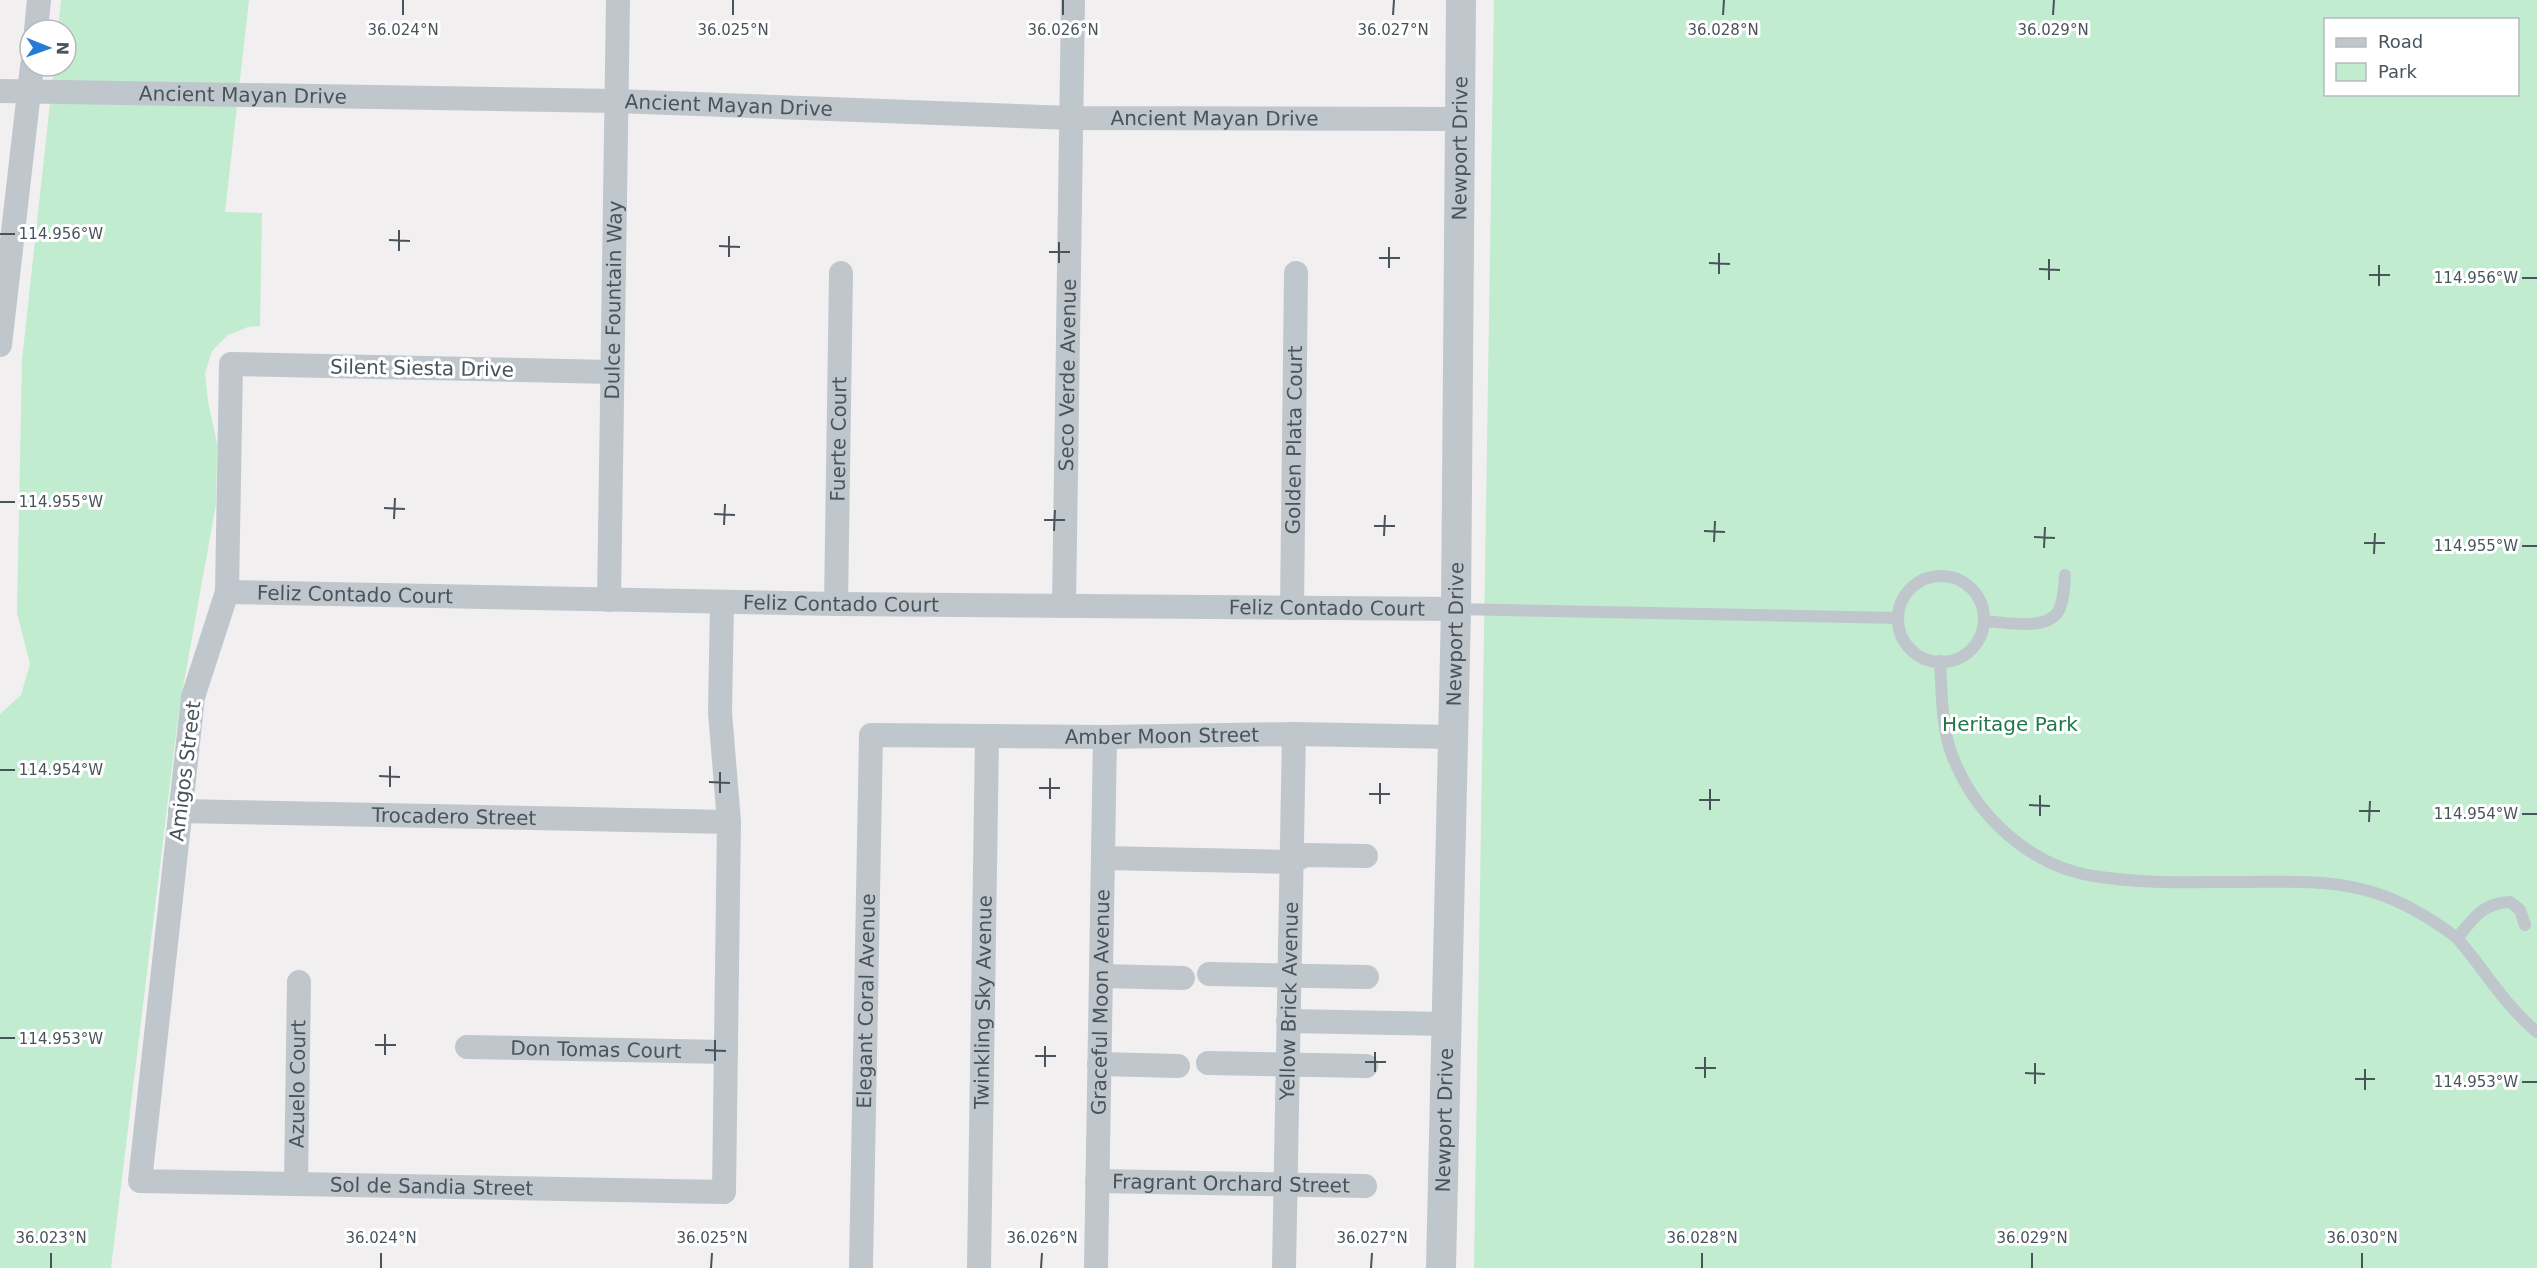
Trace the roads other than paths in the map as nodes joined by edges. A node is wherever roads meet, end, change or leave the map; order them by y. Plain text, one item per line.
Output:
1 (39, 0) edge
2 (618, 0) edge
3 (1073, 0) edge
4 (1461, 0) edge
5 (37, 18) edge
6 (31, 78) edge
7 (0, 91) edge
8 (30, 92) junction
9 (616, 101) junction
10 (1071, 118) junction
11 (1458, 119) junction
12 (841, 273) dead end
13 (1296, 273) dead end
14 (0, 345) edge
15 (231, 364) joint
16 (612, 372) junction
17 (2065, 575) dead end
18 (227, 592) junction
19 (609, 600) junction
20 (722, 602) junction
21 (836, 604) junction
22 (1064, 606) junction
23 (1292, 608) junction
24 (1456, 609) junction
25 (1898, 618) junction
26 (1984, 621) junction
27 (1940, 661) junction
28 (1294, 734) junction
29 (871, 735) joint
30 (987, 736) junction
31 (1105, 737) junction
32 (1453, 737) junction
33 (180, 811) junction
34 (729, 822) junction
35 (1366, 856) dead end
36 (1103, 858) junction
37 (1290, 862) junction
38 (2525, 925) dead end
39 (2457, 938) junction
40 (1209, 974) dead end
41 (1289, 975) junction
42 (1101, 976) junction
43 (1367, 977) dead end
44 (1183, 978) dead end
45 (299, 982) dead end
46 (1288, 1021) junction
47 (1446, 1024) junction
48 (2537, 1032) edge
49 (467, 1047) dead end
50 (726, 1052) junction
51 (1208, 1063) dead end
52 (1099, 1064) junction
53 (1287, 1064) junction
54 (1178, 1066) dead end
55 (1366, 1066) dead end
56 (1097, 1180) junction
57 (140, 1181) joint
58 (296, 1184) junction
59 (1285, 1184) junction
60 (1365, 1186) dead end
61 (861, 1268) edge
62 (979, 1268) edge
63 (1096, 1268) edge
64 (1284, 1268) edge
65 (1441, 1268) edge

1 - 5 street
2 - 9 street, Dulce Fountain Way
3 - 10 street, Seco Verde Avenue
4 - 11 street, Newport Drive
6 - 8 street
7 - 8 street, Ancient Mayan Drive
8 - 9 street, Ancient Mayan Drive
8 - 14 street
9 - 10 street, Ancient Mayan Drive
9 - 16 street, Dulce Fountain Way
10 - 11 street, Ancient Mayan Drive
10 - 22 street, Seco Verde Avenue
11 - 24 street, Newport Drive
12 - 21 street, Fuerte Court
13 - 23 street, Golden Plata Court
15 - 16 street, Silent Siesta Drive
15 - 18 street, Amigos Street
16 - 19 street, Dulce Fountain Way
17 - 26 lane
18 - 19 street, Feliz Contado Court
18 - 33 street, Amigos Street
19 - 20 street, Feliz Contado Court
20 - 21 street, Feliz Contado Court
20 - 34 street
21 - 22 street, Feliz Contado Court
22 - 23 street, Feliz Contado Court
23 - 24 street, Feliz Contado Court
24 - 25 lane
24 - 32 street, Newport Drive
25 - 26 lane
25 - 27 lane
26 - 27 lane
27 - 39 lane
28 - 31 street, Amber Moon Street
28 - 32 street, Amber Moon Street
28 - 37 street, Yellow Brick Avenue
29 - 30 street, Amber Moon Street
29 - 61 street, Elegant Coral Avenue
30 - 31 street, Amber Moon Street
30 - 62 street, Twinkling Sky Avenue
31 - 36 street, Graceful Moon Avenue
32 - 47 street, Newport Drive
33 - 34 street, Trocadero Street
33 - 57 street, Amigos Street
34 - 50 street
35 - 37 street
36 - 37 street
36 - 42 street, Graceful Moon Avenue
37 - 41 street, Yellow Brick Avenue
38 - 39 lane
39 - 48 lane
40 - 41 street
41 - 43 street
41 - 46 street, Yellow Brick Avenue
42 - 44 street
42 - 52 street, Graceful Moon Avenue
45 - 58 street, Azuelo Court
46 - 47 street
46 - 53 street, Yellow Brick Avenue
47 - 65 street, Newport Drive
49 - 50 street, Don Tomas Court
50 - 58 street, Sol de Sandia Street
51 - 53 street
52 - 54 street
52 - 56 street, Graceful Moon Avenue
53 - 55 street
53 - 59 street, Yellow Brick Avenue
56 - 59 street, Fragrant Orchard Street
56 - 63 street, Graceful Moon Avenue
57 - 58 street, Sol de Sandia Street
59 - 60 street, Fragrant Orchard Street
59 - 64 street, Yellow Brick Avenue

